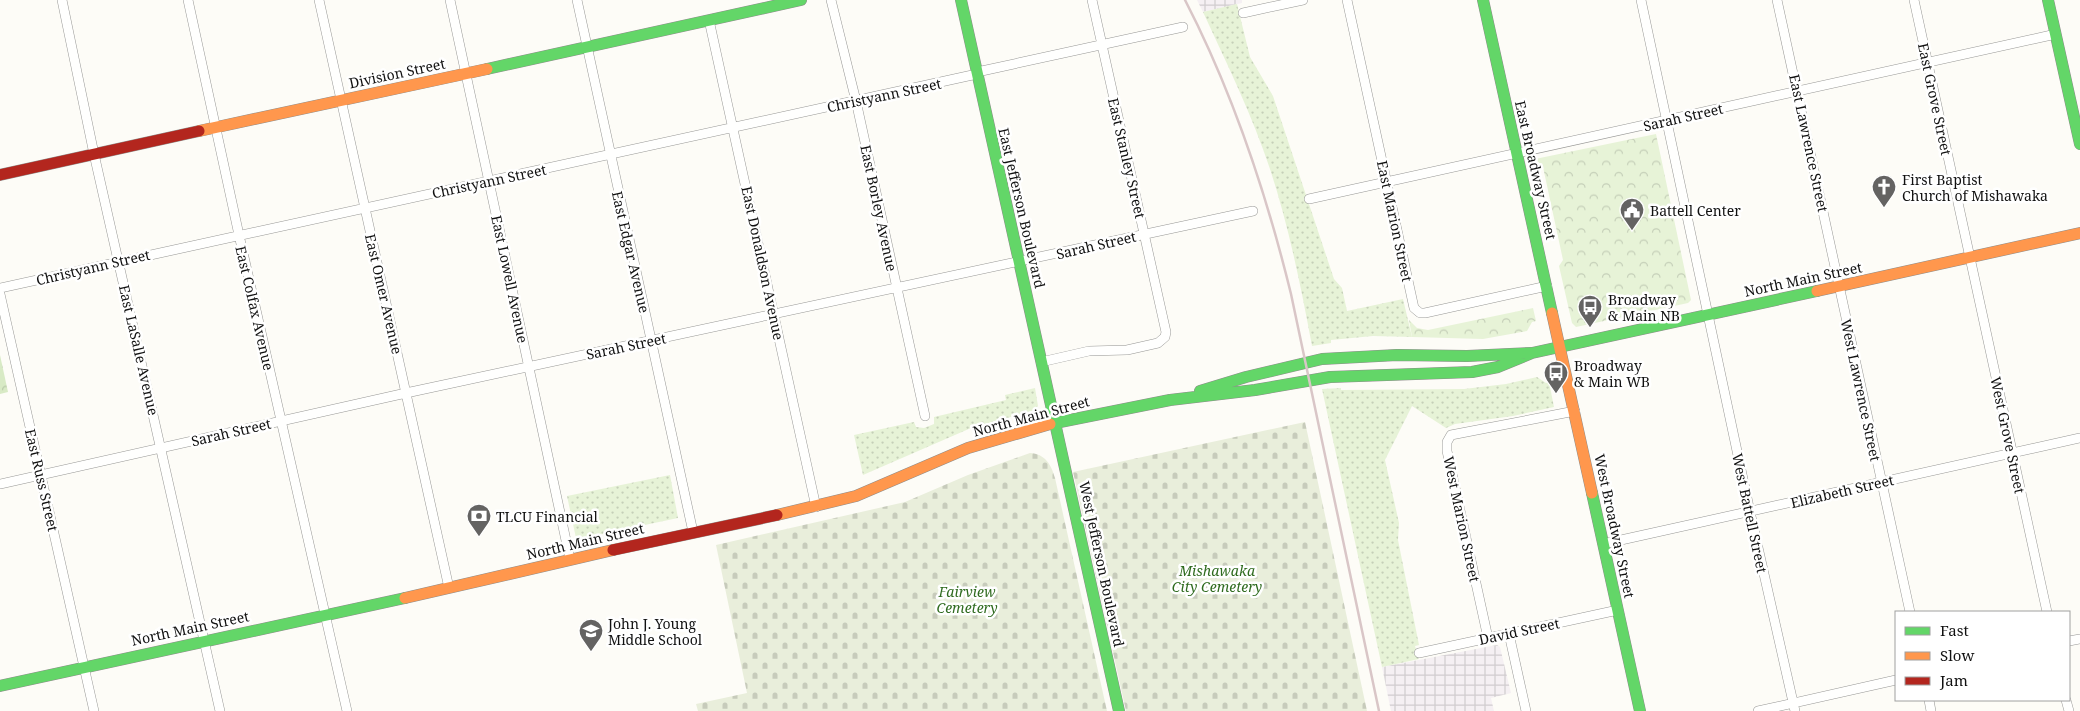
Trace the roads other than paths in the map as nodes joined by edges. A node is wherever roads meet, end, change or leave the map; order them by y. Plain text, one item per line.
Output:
1 (62, 0) edge
2 (188, 0) edge
3 (319, 0) edge
4 (450, 0) edge
5 (577, 0) edge
6 (801, 0) edge
7 (831, 0) edge
8 (961, 0) edge
9 (1092, 0) edge
10 (1303, 0) edge
11 (1347, 0) edge
12 (1483, 0) edge
13 (1640, 0) edge
14 (1777, 0) edge
15 (1914, 0) edge
16 (2048, 0) edge
17 (1243, 13) dead end
18 (710, 20) junction
19 (1183, 27) dead end
20 (2056, 34) junction
21 (1102, 44) junction
22 (586, 47) junction
23 (1927, 63) junction
24 (465, 73) junction
25 (977, 73) junction
26 (1797, 91) junction
27 (341, 101) junction
28 (856, 101) junction
29 (1666, 121) junction
30 (215, 128) junction
31 (733, 128) junction
32 (2080, 144) edge
33 (1517, 153) junction
34 (94, 154) junction
35 (610, 155) junction
36 (0, 175) edge
37 (488, 181) junction
38 (1387, 182) junction
39 (1309, 198) dead end
40 (364, 207) junction
41 (1254, 211) dead end
42 (2080, 233) edge
43 (1145, 234) junction
44 (239, 235) junction
45 (1969, 257) junction
46 (1019, 261) junction
47 (119, 262) junction
48 (1547, 286) junction
49 (1839, 286) junction
50 (896, 287) junction
51 (0, 288) edge
52 (0, 294) edge
53 (774, 314) junction
54 (1708, 315) junction
55 (651, 341) junction
56 (1560, 347) junction
57 (1532, 353) junction
58 (1041, 362) junction
59 (530, 367) junction
60 (406, 393) junction
61 (1170, 400) junction
62 (1574, 412) junction
63 (925, 416) dead end
64 (280, 421) junction
65 (1055, 423) junction
66 (2080, 438) edge
67 (161, 448) junction
68 (2011, 452) junction
69 (41, 474) junction
70 (1881, 482) junction
71 (0, 484) edge
72 (816, 507) junction
73 (1750, 512) junction
74 (693, 532) junction
75 (1603, 544) junction
76 (570, 559) junction
77 (449, 588) junction
78 (1618, 610) junction
79 (1910, 611) edge
80 (2047, 611) edge
81 (324, 615) junction
82 (1509, 634) junction
83 (1488, 638) junction
84 (205, 641) junction
85 (1419, 653) dead end
86 (84, 667) junction
87 (1895, 680) edge
88 (0, 686) edge
89 (1794, 707) edge
90 (94, 711) edge
91 (220, 711) edge
92 (347, 711) edge
93 (1119, 711) edge
94 (1526, 711) edge
95 (1640, 711) edge
96 (1758, 711) edge

1 - 34 street, East LaSalle Avenue
2 - 30 street, East Colfax Avenue
3 - 27 street, East Omer Avenue
4 - 24 street, East Lowell Avenue
5 - 22 street, East Edgar Avenue
6 - 18 main road, Division Street
7 - 28 street, East Borley Avenue
8 - 25 main road, East Jefferson Boulevard
9 - 21 street, East Stanley Street
10 - 17 street
11 - 38 street, East Marion Street
12 - 33 main road, East Broadway Street
13 - 29 street, West Battell Street
14 - 26 street, East Lawrence Street
15 - 23 street, East Grove Street
16 - 20 main road
18 - 22 main road, Division Street
18 - 31 street, East Donaldson Avenue
19 - 21 street, Christyann Street
20 - 23 street, Sarah Street
20 - 32 main road
21 - 25 street, Christyann Street
21 - 43 street, East Stanley Street
22 - 24 main road, Division Street
22 - 35 street, East Edgar Avenue
23 - 26 street, Sarah Street
23 - 45 street, East Grove Street
24 - 27 main road, Division Street
24 - 37 street, East Lowell Avenue
25 - 28 street, Christyann Street
25 - 46 main road, East Jefferson Boulevard
26 - 29 street, Sarah Street
26 - 49 street, East Lawrence Street
27 - 30 main road, Division Street
27 - 40 street, East Omer Avenue
28 - 31 street, Christyann Street
28 - 50 street, East Borley Avenue
29 - 33 street, Sarah Street
29 - 54 street, West Battell Street
30 - 34 main road, Division Street
30 - 44 street, East Colfax Avenue
31 - 35 street, Christyann Street
31 - 53 street, East Donaldson Avenue
33 - 38 street, Sarah Street
33 - 48 main road, East Broadway Street
34 - 36 main road, Division Street
34 - 47 street, East LaSalle Avenue
35 - 37 street, Christyann Street
35 - 55 street, East Edgar Avenue
37 - 40 street, Christyann Street
37 - 59 street, East Lowell Avenue
38 - 39 street, Sarah Street
38 - 48 street, East Marion Street
40 - 44 street, Christyann Street
40 - 60 street, East Omer Avenue
41 - 43 street, Sarah Street
42 - 45 main road, North Main Street
43 - 46 street, Sarah Street
43 - 58 street, East Stanley Street
44 - 47 street, Christyann Street
44 - 64 street, East Colfax Avenue
45 - 49 main road, North Main Street
45 - 68 street, West Grove Street
46 - 50 street, Sarah Street
46 - 58 main road, East Jefferson Boulevard
47 - 51 street, Christyann Street
47 - 67 street, East LaSalle Avenue
48 - 56 main road, East Broadway Street
49 - 54 main road, North Main Street
49 - 70 street, West Lawrence Street
50 - 53 street, Sarah Street
50 - 63 street, East Borley Avenue
52 - 69 street, East Russ Street
53 - 55 street, Sarah Street
53 - 72 street, East Donaldson Avenue
54 - 56 main road, North Main Street
54 - 73 street, West Battell Street
55 - 59 street, Sarah Street
55 - 74 street, East Edgar Avenue
56 - 57 main road, North Main Street
56 - 62 main road, West Broadway Street
57 - 61 main road, North Main Street
57 - 61 main road, North Main Street
58 - 65 main road, East Jefferson Boulevard
59 - 60 street, Sarah Street
59 - 76 street, East Lowell Avenue
60 - 64 street, Sarah Street
60 - 77 street, East Omer Avenue
61 - 65 main road, North Main Street
62 - 75 main road, West Broadway Street
62 - 83 street, West Marion Street
64 - 67 street, Sarah Street
64 - 81 street, East Colfax Avenue
65 - 72 main road, North Main Street
65 - 93 main road, West Jefferson Boulevard
66 - 68 street, Elizabeth Street
67 - 69 street, Sarah Street
67 - 84 street, East LaSalle Avenue
68 - 70 street, Elizabeth Street
68 - 80 street, West Grove Street
69 - 71 street, Sarah Street
69 - 86 street, East Russ Street
70 - 73 street, Elizabeth Street
70 - 79 street, West Lawrence Street
72 - 74 main road, North Main Street
73 - 75 street, Elizabeth Street
73 - 89 street, West Battell Street
74 - 76 main road, North Main Street
75 - 78 main road, West Broadway Street
76 - 77 main road, North Main Street
77 - 81 main road, North Main Street
78 - 82 street, David Street
78 - 95 main road, West Broadway Street
81 - 84 main road, North Main Street
81 - 92 street, East Colfax Avenue
82 - 83 street, David Street
82 - 94 street
83 - 85 street, David Street
84 - 86 main road, North Main Street
84 - 91 street, East LaSalle Avenue
86 - 88 main road, North Main Street
86 - 90 street, East Russ Street
87 - 89 street
89 - 96 street

